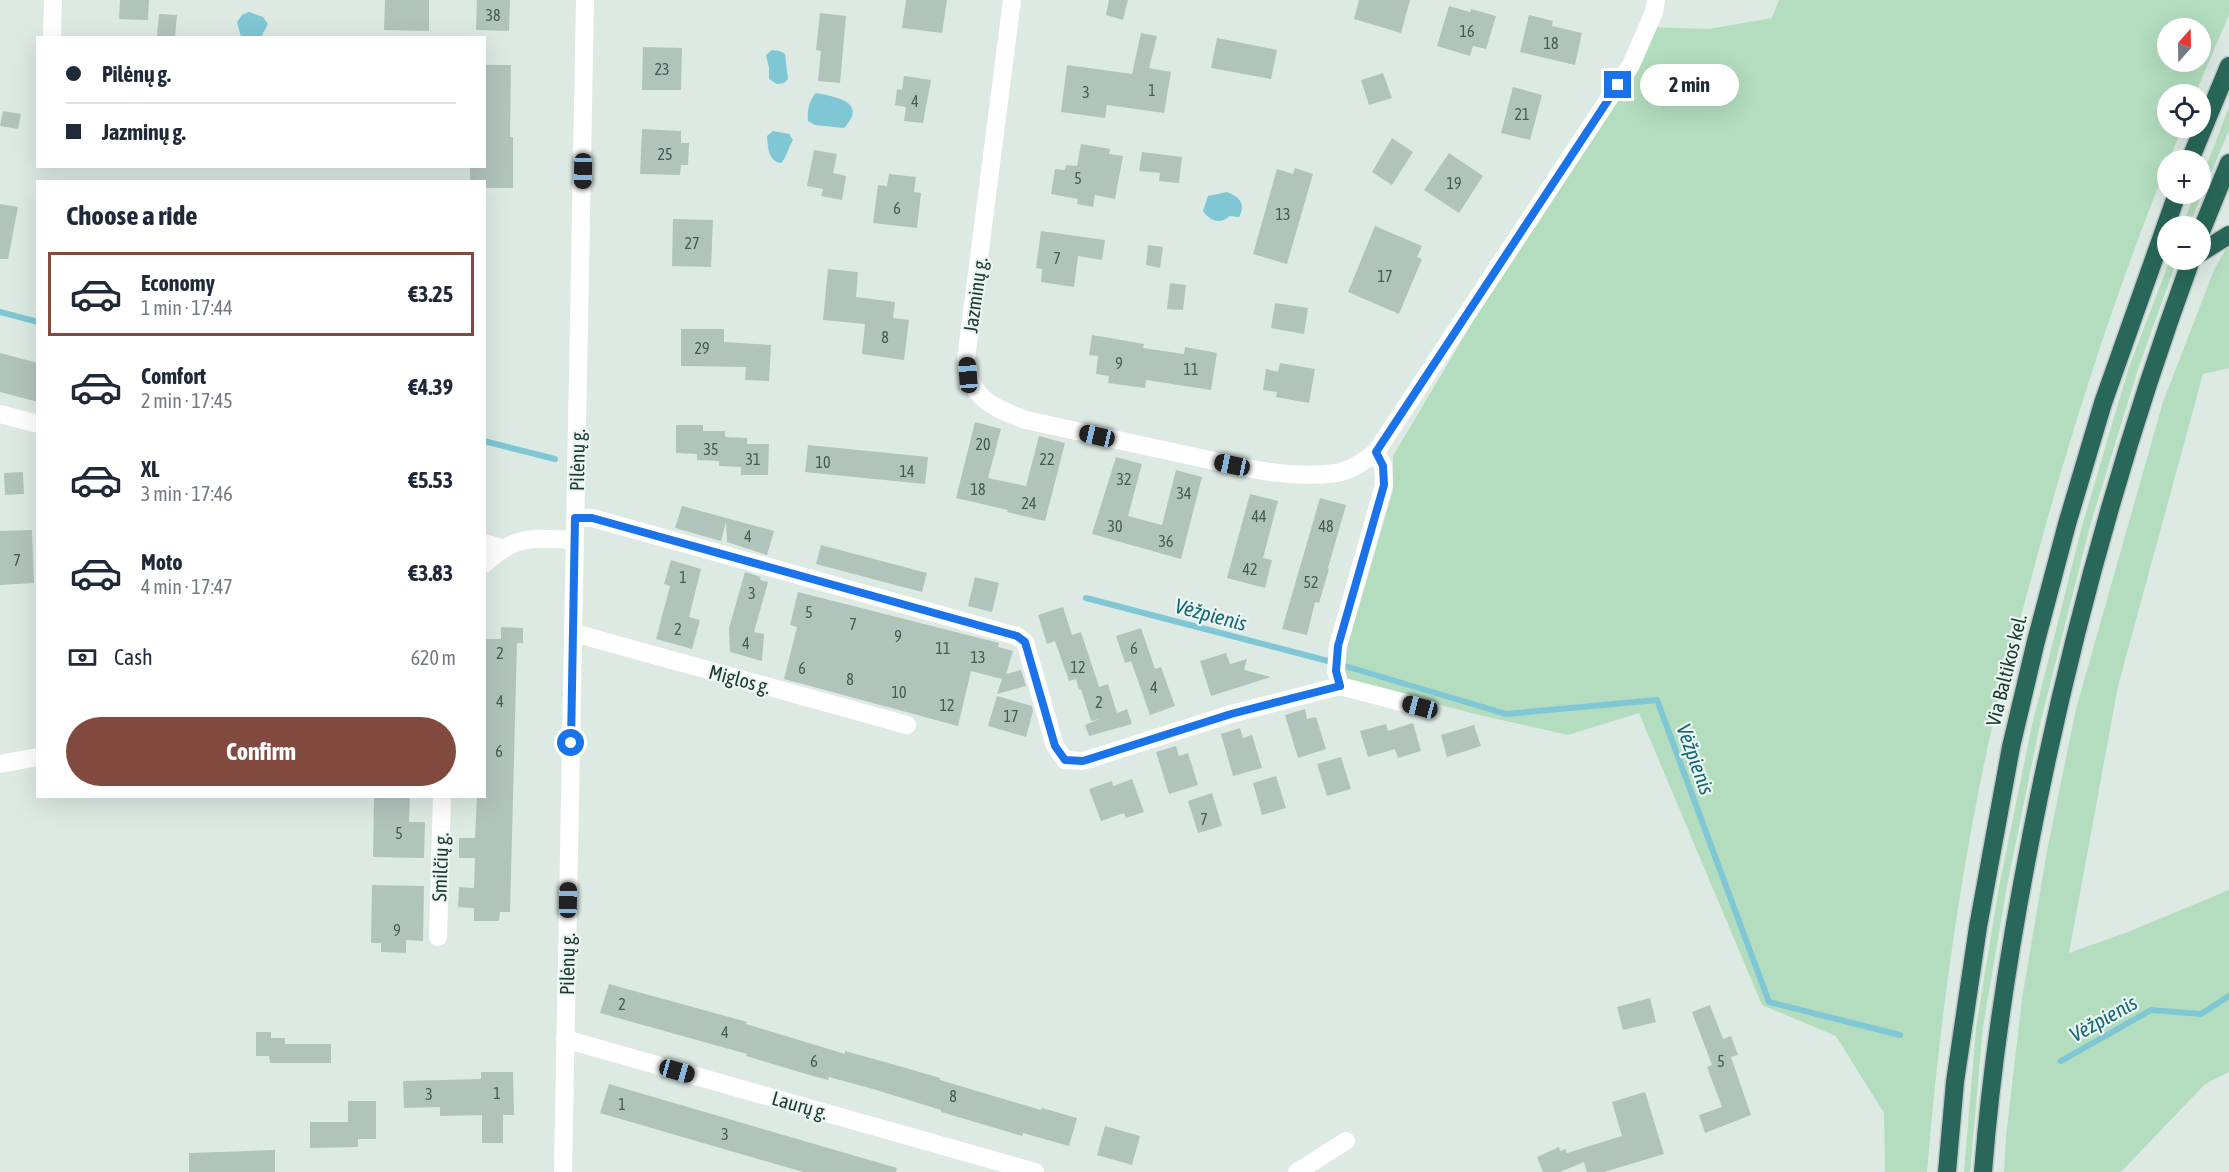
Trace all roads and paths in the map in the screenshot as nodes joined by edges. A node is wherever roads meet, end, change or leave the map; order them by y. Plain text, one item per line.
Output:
1 (53, 0) edge
2 (585, 0) edge
3 (1012, 0) edge
4 (1656, 0) edge
5 (52, 36) edge
6 (2229, 66) edge
7 (2194, 150) edge
8 (2229, 163) edge
9 (2173, 204) edge
10 (2207, 216) edge
11 (2229, 235) edge
12 (2211, 246) edge
13 (2188, 270) edge
14 (0, 414) edge
15 (36, 423) edge
16 (1376, 452) junction
17 (575, 518) junction
18 (575, 540) junction
19 (493, 546) edge
20 (486, 560) edge
21 (574, 633) junction
22 (1340, 686) junction
23 (1420, 707) dead end
24 (907, 724) dead end
25 (36, 757) edge
26 (0, 764) edge
27 (442, 798) edge
28 (438, 937) dead end
29 (565, 1039) junction
30 (1346, 1141) dead end
31 (563, 1172) edge
32 (1035, 1172) edge
33 (1297, 1172) edge
34 (1947, 1172) edge
35 (1983, 1172) edge

1 - 5 street
2 - 17 street, Pilėnų g.
3 - 16 street, Jazminų g.
4 - 16 street, Jazminų g.
6 - 7 highway
8 - 10 highway
9 - 34 highway, Via Baltikos kel.
11 - 12 highway
13 - 35 highway
14 - 15 street
16 - 22 street
17 - 18 street, Pilėnų g.
17 - 22 street
18 - 19 street
18 - 21 street, Pilėnų g.
19 - 20 street
21 - 24 street, Miglos g.
21 - 29 street, Pilėnų g.
22 - 23 street
25 - 26 street
27 - 28 street, Smilčių g.
29 - 31 street, Pilėnų g.
29 - 32 street, Laurų g.
30 - 33 street

